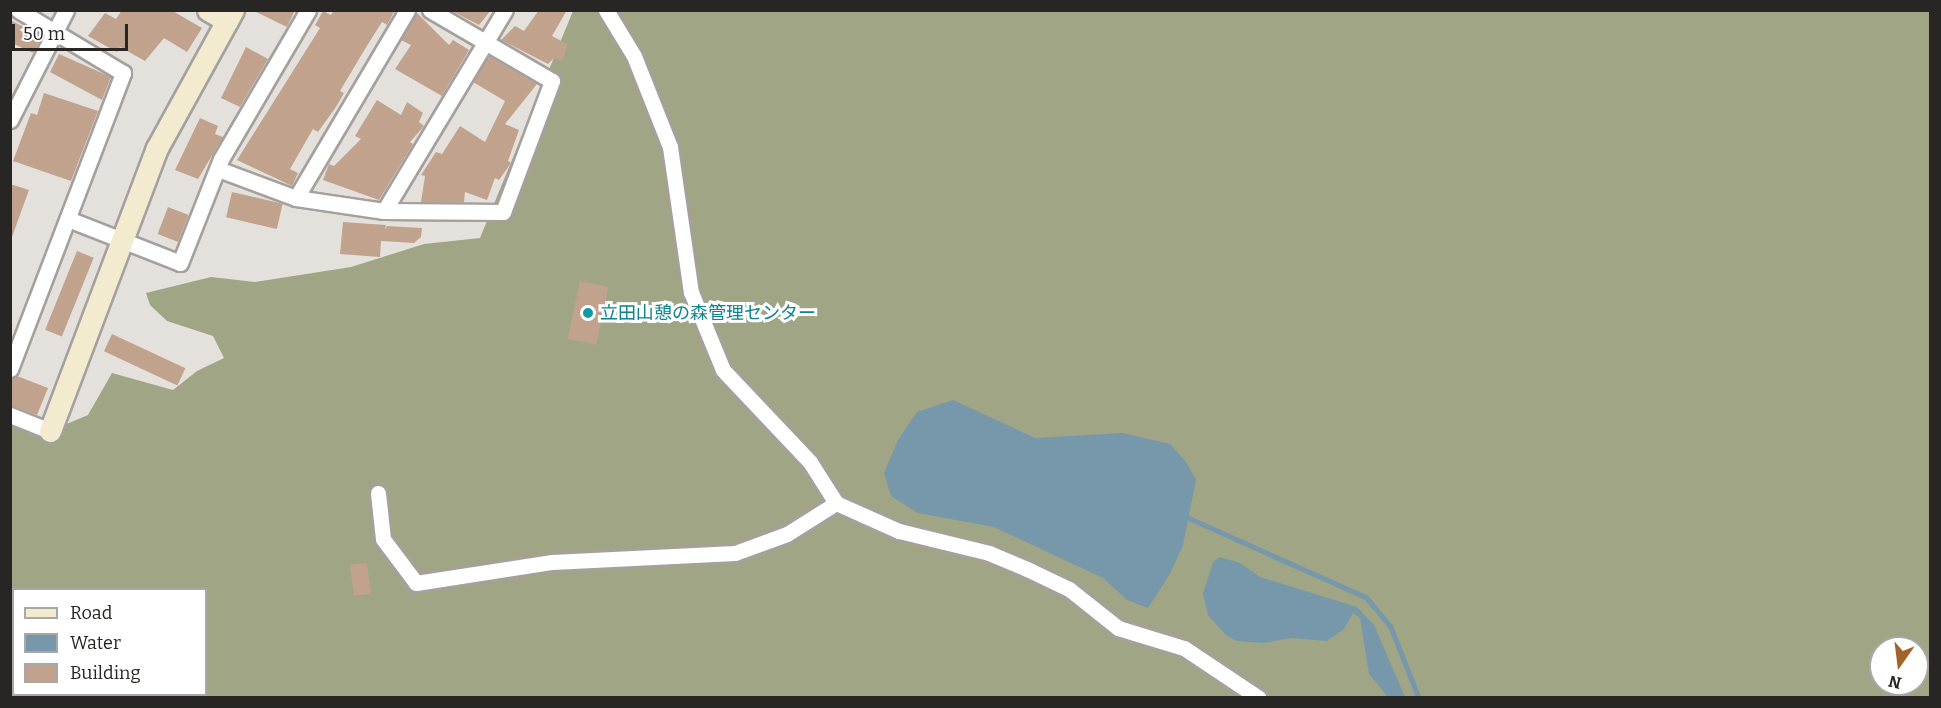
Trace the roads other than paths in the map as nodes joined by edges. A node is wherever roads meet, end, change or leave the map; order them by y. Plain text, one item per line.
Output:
1 (18, 10) edge
2 (66, 10) edge
3 (208, 10) edge
4 (308, 10) edge
5 (407, 10) edge
6 (430, 10) edge
7 (505, 10) edge
8 (606, 10) edge
9 (230, 16) edge
10 (55, 32) junction
11 (485, 42) junction
12 (13, 104) edge
13 (10, 120) edge
14 (218, 169) junction
15 (296, 198) junction
16 (384, 211) junction
17 (68, 219) junction
18 (122, 243) junction
19 (10, 369) edge
20 (10, 415) edge
21 (50, 431) joint
22 (378, 493) dead end
23 (836, 503) junction
24 (1260, 698) edge

1 - 10 street
2 - 10 street
3 - 9 street
4 - 14 street
5 - 15 street
6 - 11 street
7 - 11 street
8 - 23 street
9 - 18 street
10 - 12 street
10 - 17 street
11 - 16 street
11 - 16 street
12 - 13 street
14 - 15 street
14 - 18 street
15 - 16 street
17 - 18 street
17 - 19 street
18 - 21 street
20 - 21 street
22 - 23 street
23 - 24 street

